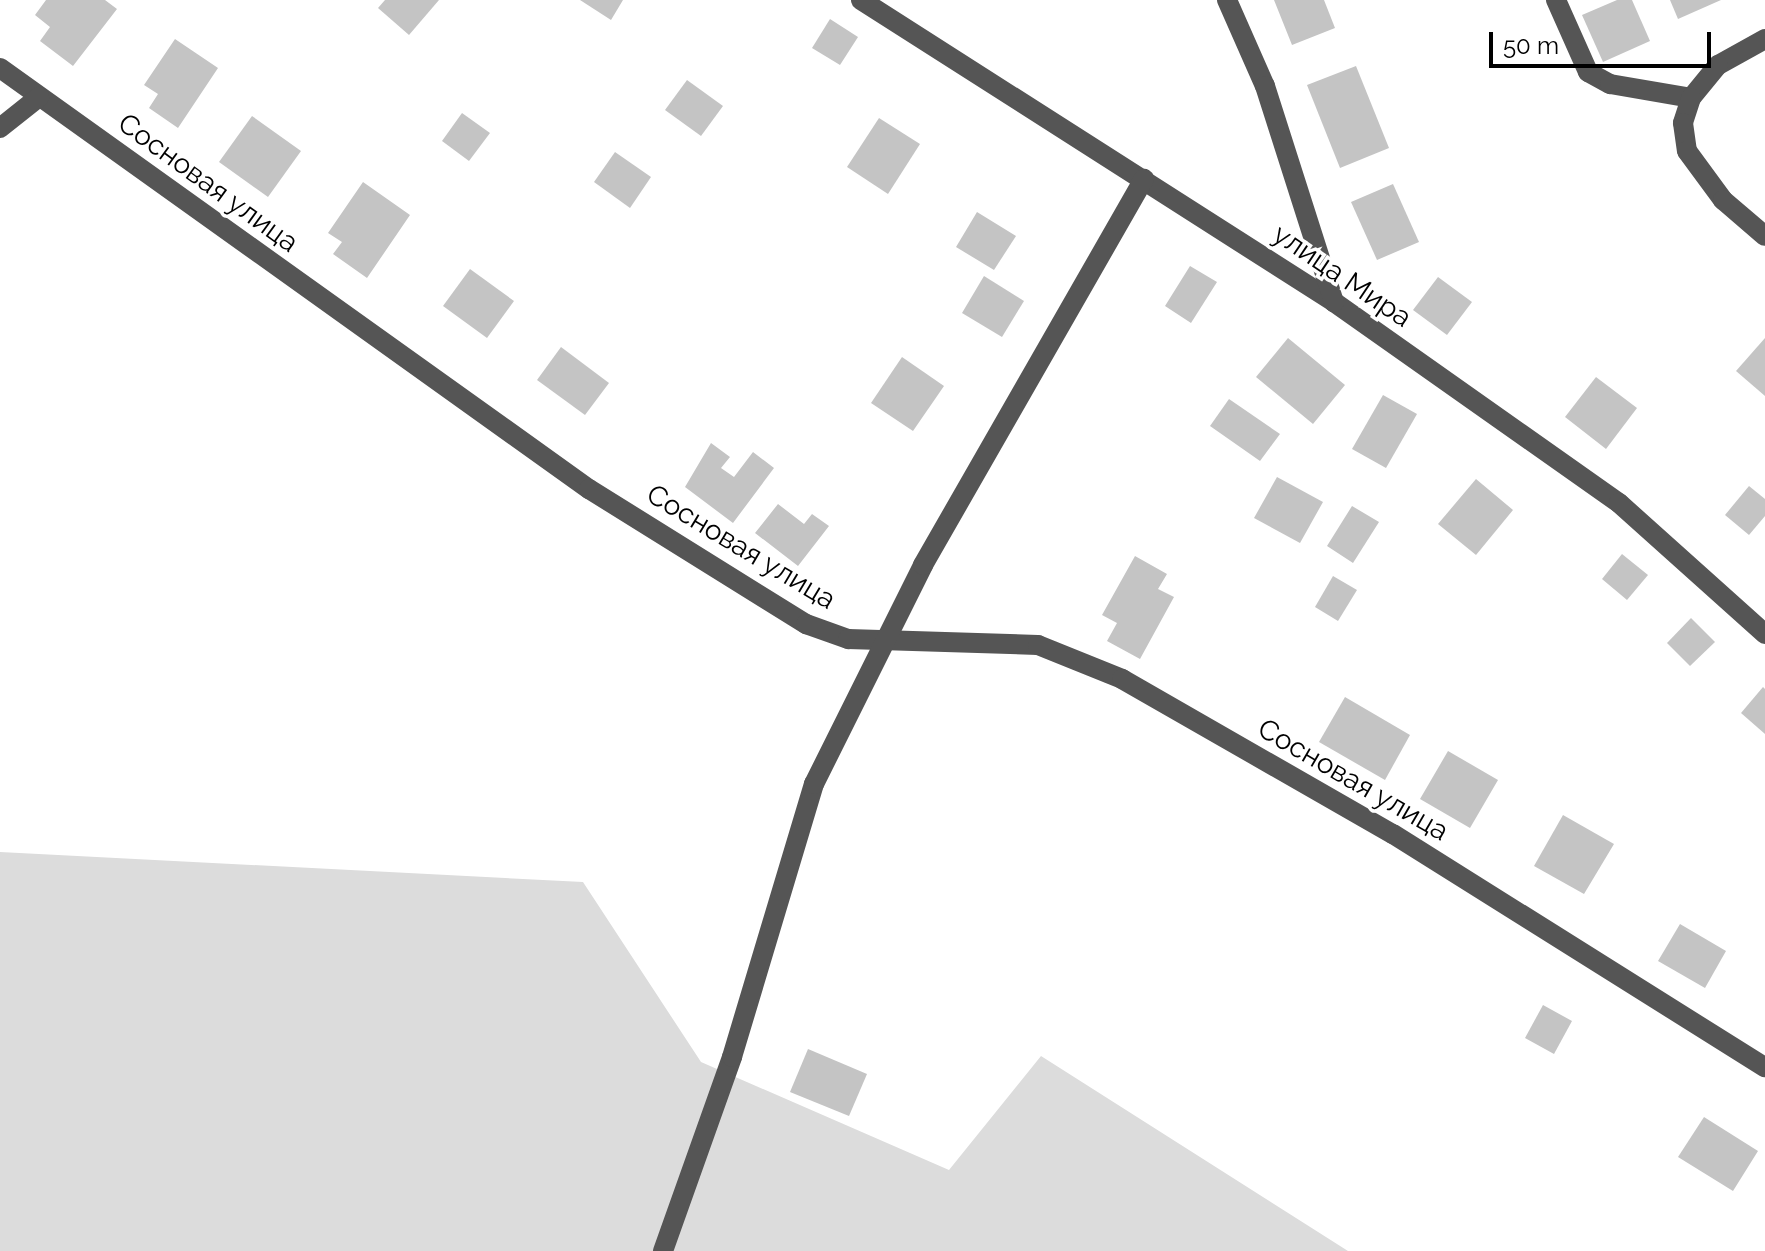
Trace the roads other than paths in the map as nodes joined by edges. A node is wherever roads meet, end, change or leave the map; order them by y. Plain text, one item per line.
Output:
1 (861, 0) edge
2 (1227, 0) edge
3 (1556, 0) edge
4 (1765, 39) edge
5 (0, 68) edge
6 (39, 97) junction
7 (1691, 98) junction
8 (0, 128) edge
9 (1144, 179) junction
10 (1765, 236) edge
11 (1334, 302) junction
12 (1765, 634) edge
13 (888, 639) junction
14 (1765, 1067) edge
15 (663, 1251) edge

1 - 9 street, улица Мира
2 - 11 street
3 - 7 street
4 - 7 street
5 - 6 street, Сосновая улица
6 - 8 street
6 - 13 street, Сосновая улица
7 - 10 street
9 - 11 street, улица Мира
9 - 13 street
11 - 12 street, улица Мира
13 - 14 street, Сосновая улица
13 - 15 street

